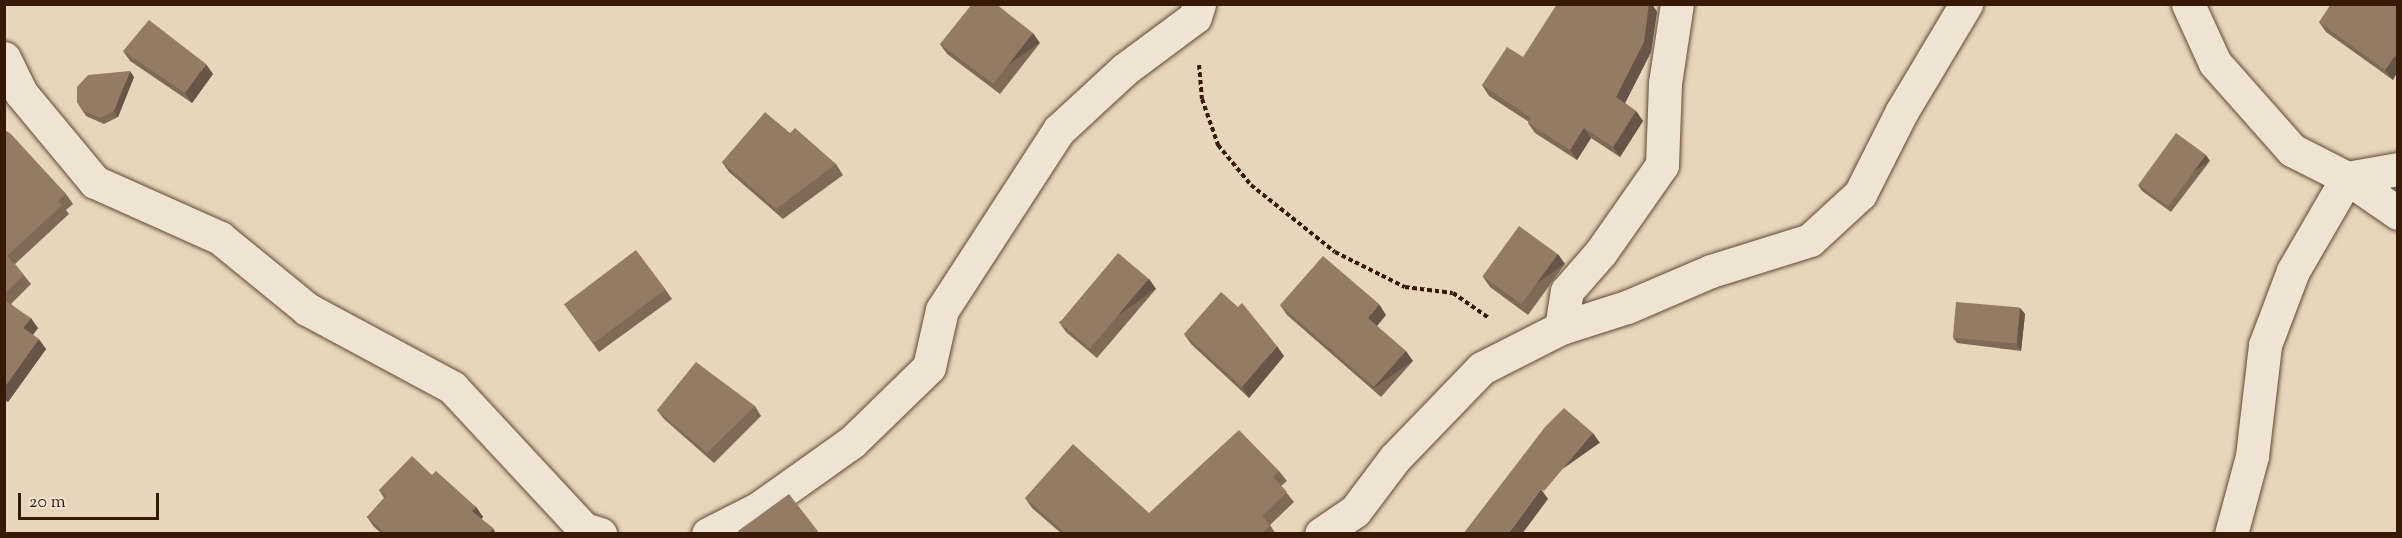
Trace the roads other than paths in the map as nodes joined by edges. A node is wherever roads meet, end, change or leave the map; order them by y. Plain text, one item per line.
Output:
1 (1677, 4) edge
2 (1966, 4) edge
3 (2188, 4) edge
4 (1197, 11) edge
5 (4, 58) edge
6 (2397, 169) edge
7 (2347, 178) junction
8 (2397, 213) edge
9 (1561, 328) junction
10 (588, 532) edge
11 (708, 534) edge
12 (1321, 534) edge
13 (2231, 534) edge

1 - 9 street
2 - 9 street
3 - 7 street
4 - 11 street
5 - 10 street
6 - 7 street
7 - 8 street
7 - 13 street
9 - 12 street

